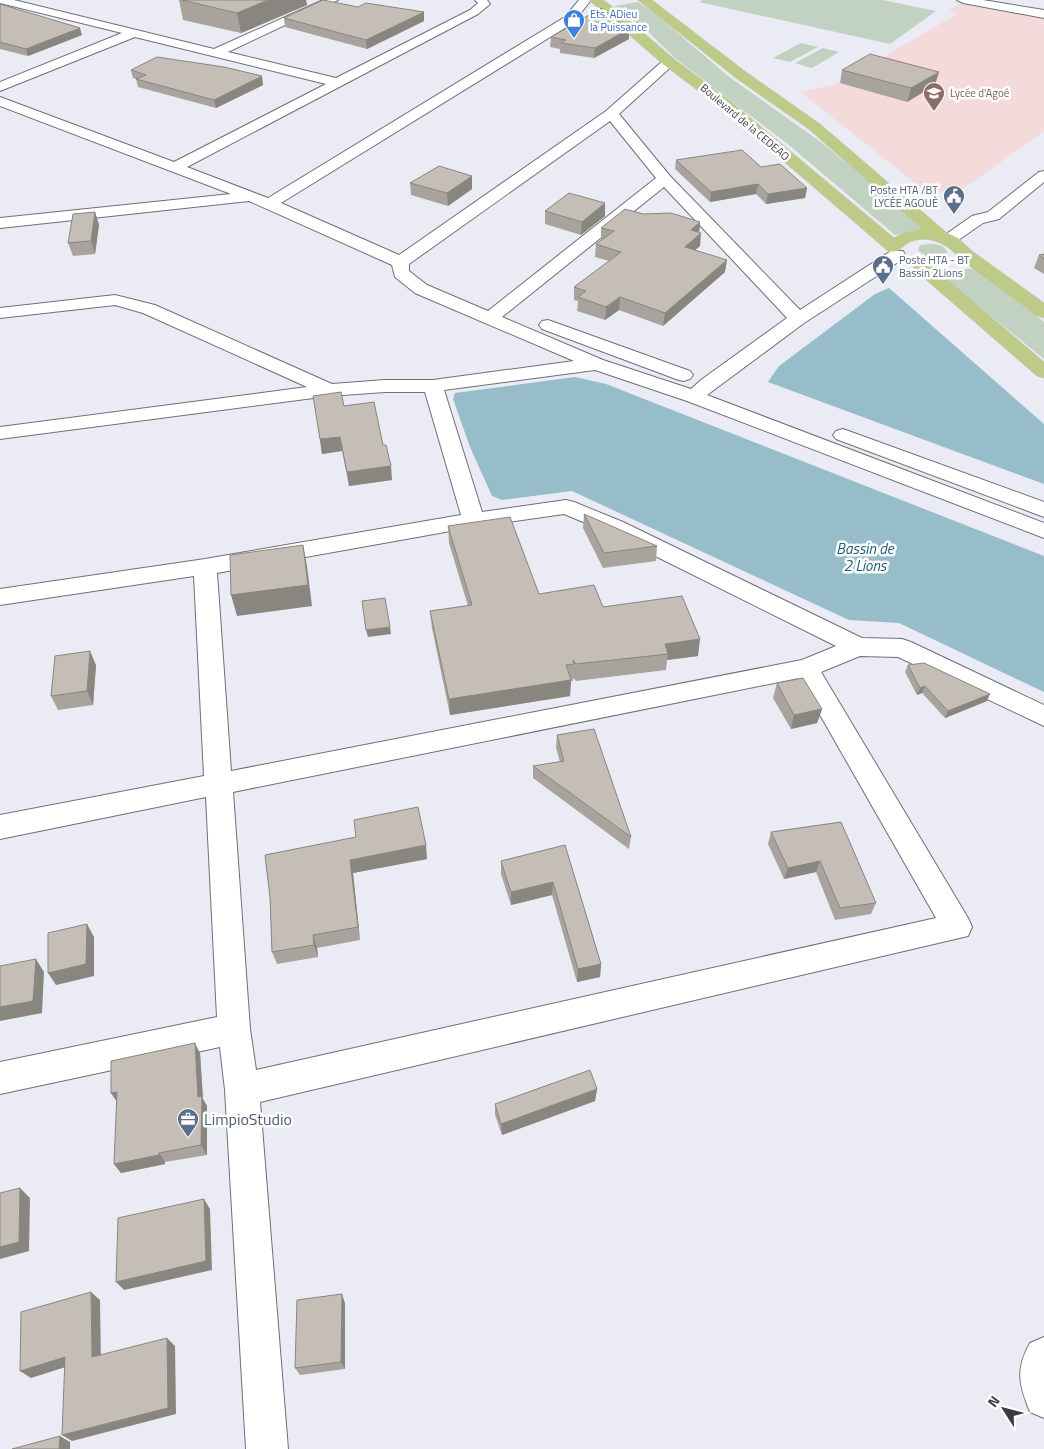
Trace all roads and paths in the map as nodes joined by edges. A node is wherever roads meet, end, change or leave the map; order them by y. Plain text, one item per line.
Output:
1 (0, 0) edge
2 (307, 0) edge
3 (482, 0) edge
4 (585, 0) edge
5 (594, 0) edge
6 (599, 0) edge
7 (644, 0) edge
8 (963, 0) edge
9 (615, 1) edge
10 (328, 2) edge
11 (1044, 14) edge
12 (133, 33) junction
13 (216, 53) junction
14 (669, 62) junction
15 (339, 83) junction
16 (0, 87) edge
17 (0, 101) edge
18 (611, 114) junction
19 (175, 167) junction
20 (666, 179) junction
21 (1042, 180) edge
22 (253, 197) junction
23 (269, 204) junction
24 (0, 223) edge
25 (895, 251) junction
26 (953, 252) junction
27 (401, 267) junction
28 (922, 267) junction
29 (1044, 312) edge
30 (0, 313) edge
31 (496, 313) junction
32 (798, 319) junction
33 (568, 352) junction
34 (596, 364) junction
35 (1044, 372) edge
36 (385, 386) junction
37 (433, 386) junction
38 (329, 390) junction
39 (701, 390) junction
40 (0, 433) edge
41 (1044, 510) edge
42 (473, 520) junction
43 (1044, 531) edge
44 (205, 567) junction
45 (0, 597) edge
46 (858, 647) junction
47 (806, 668) junction
48 (1044, 716) edge
49 (218, 783) junction
50 (0, 827) edge
51 (234, 1029) junction
52 (0, 1078) edge
53 (242, 1090) junction
54 (1044, 1358) edge
55 (1044, 1398) edge
56 (267, 1449) edge

1 - 12 street
2 - 10 street
3 - 15 street
4 - 23 street
5 - 14 main road, Boulevard de la CEDEAO
6 - 9 main road
7 - 26 main road
8 - 11 street
10 - 13 street
12 - 13 street
12 - 16 street
13 - 15 street
14 - 18 street
14 - 25 main road, Boulevard de la CEDEAO
15 - 19 street
17 - 19 street
18 - 20 street
18 - 27 street
19 - 22 street
20 - 31 street
20 - 32 street
21 - 26 street
22 - 23 street
22 - 24 street
23 - 27 street
25 - 26 main road
25 - 28 main road, Boulevard de la CEDEAO
25 - 32 street
26 - 28 main road
26 - 29 main road
27 - 31 street
28 - 35 main road
30 - 38 street
31 - 33 street
31 - 39 street
32 - 39 street
33 - 34 street
33 - 36 street
34 - 37 street
34 - 39 street
36 - 37 street
36 - 38 street
37 - 42 street
38 - 40 street
39 - 41 street
39 - 43 street
42 - 44 street
42 - 46 street
44 - 45 street
44 - 49 street
46 - 47 street
46 - 48 street
47 - 49 street
47 - 53 street
49 - 50 street
49 - 51 street
51 - 52 street
51 - 53 street
53 - 56 street
54 - 55 street

